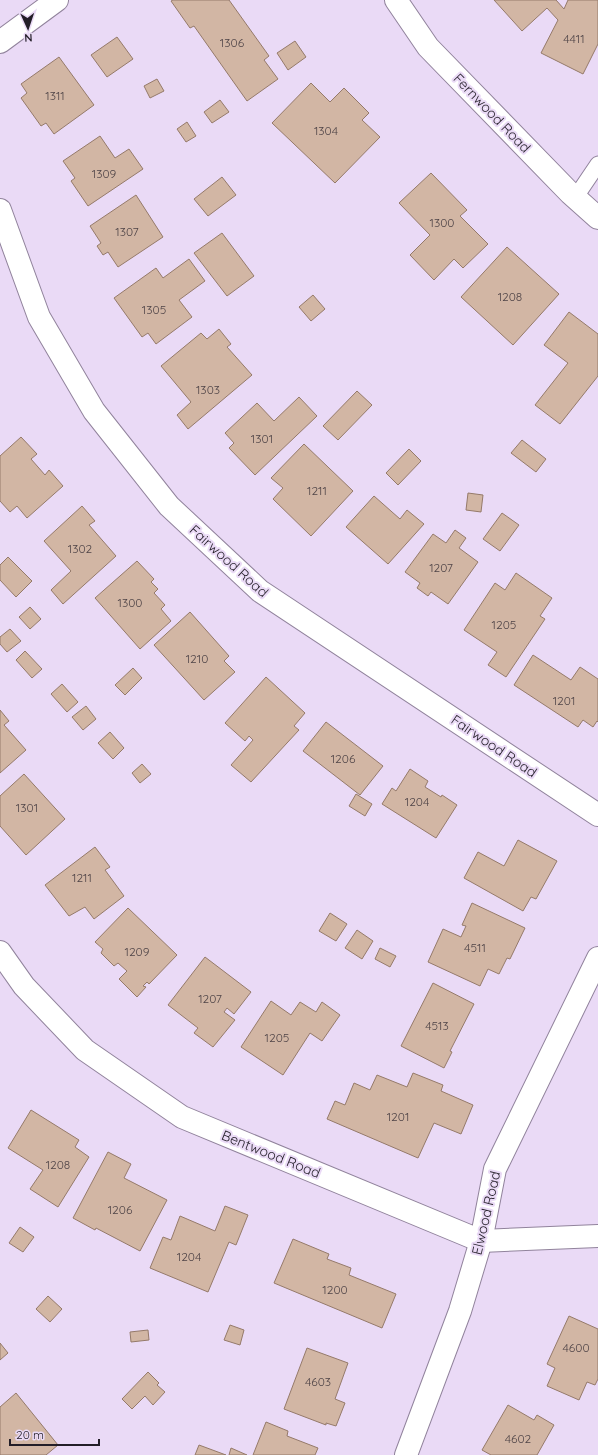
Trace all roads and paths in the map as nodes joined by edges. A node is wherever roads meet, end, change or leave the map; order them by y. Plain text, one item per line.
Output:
1 (57, 0) edge
2 (396, 0) edge
3 (0, 42) edge
4 (598, 164) edge
5 (575, 198) junction
6 (0, 210) edge
7 (598, 218) edge
8 (598, 815) edge
9 (0, 952) edge
10 (598, 958) edge
11 (598, 1236) edge
12 (481, 1241) junction
13 (406, 1455) edge

1 - 3 street
2 - 5 street, Fernwood Road
4 - 5 lane
5 - 7 street, Fernwood Road
6 - 8 street, Fairwood Road
9 - 12 street, Bentwood Road
10 - 12 street, Elwood Road
11 - 12 street, Bentwood Road
12 - 13 street, Elwood Road

